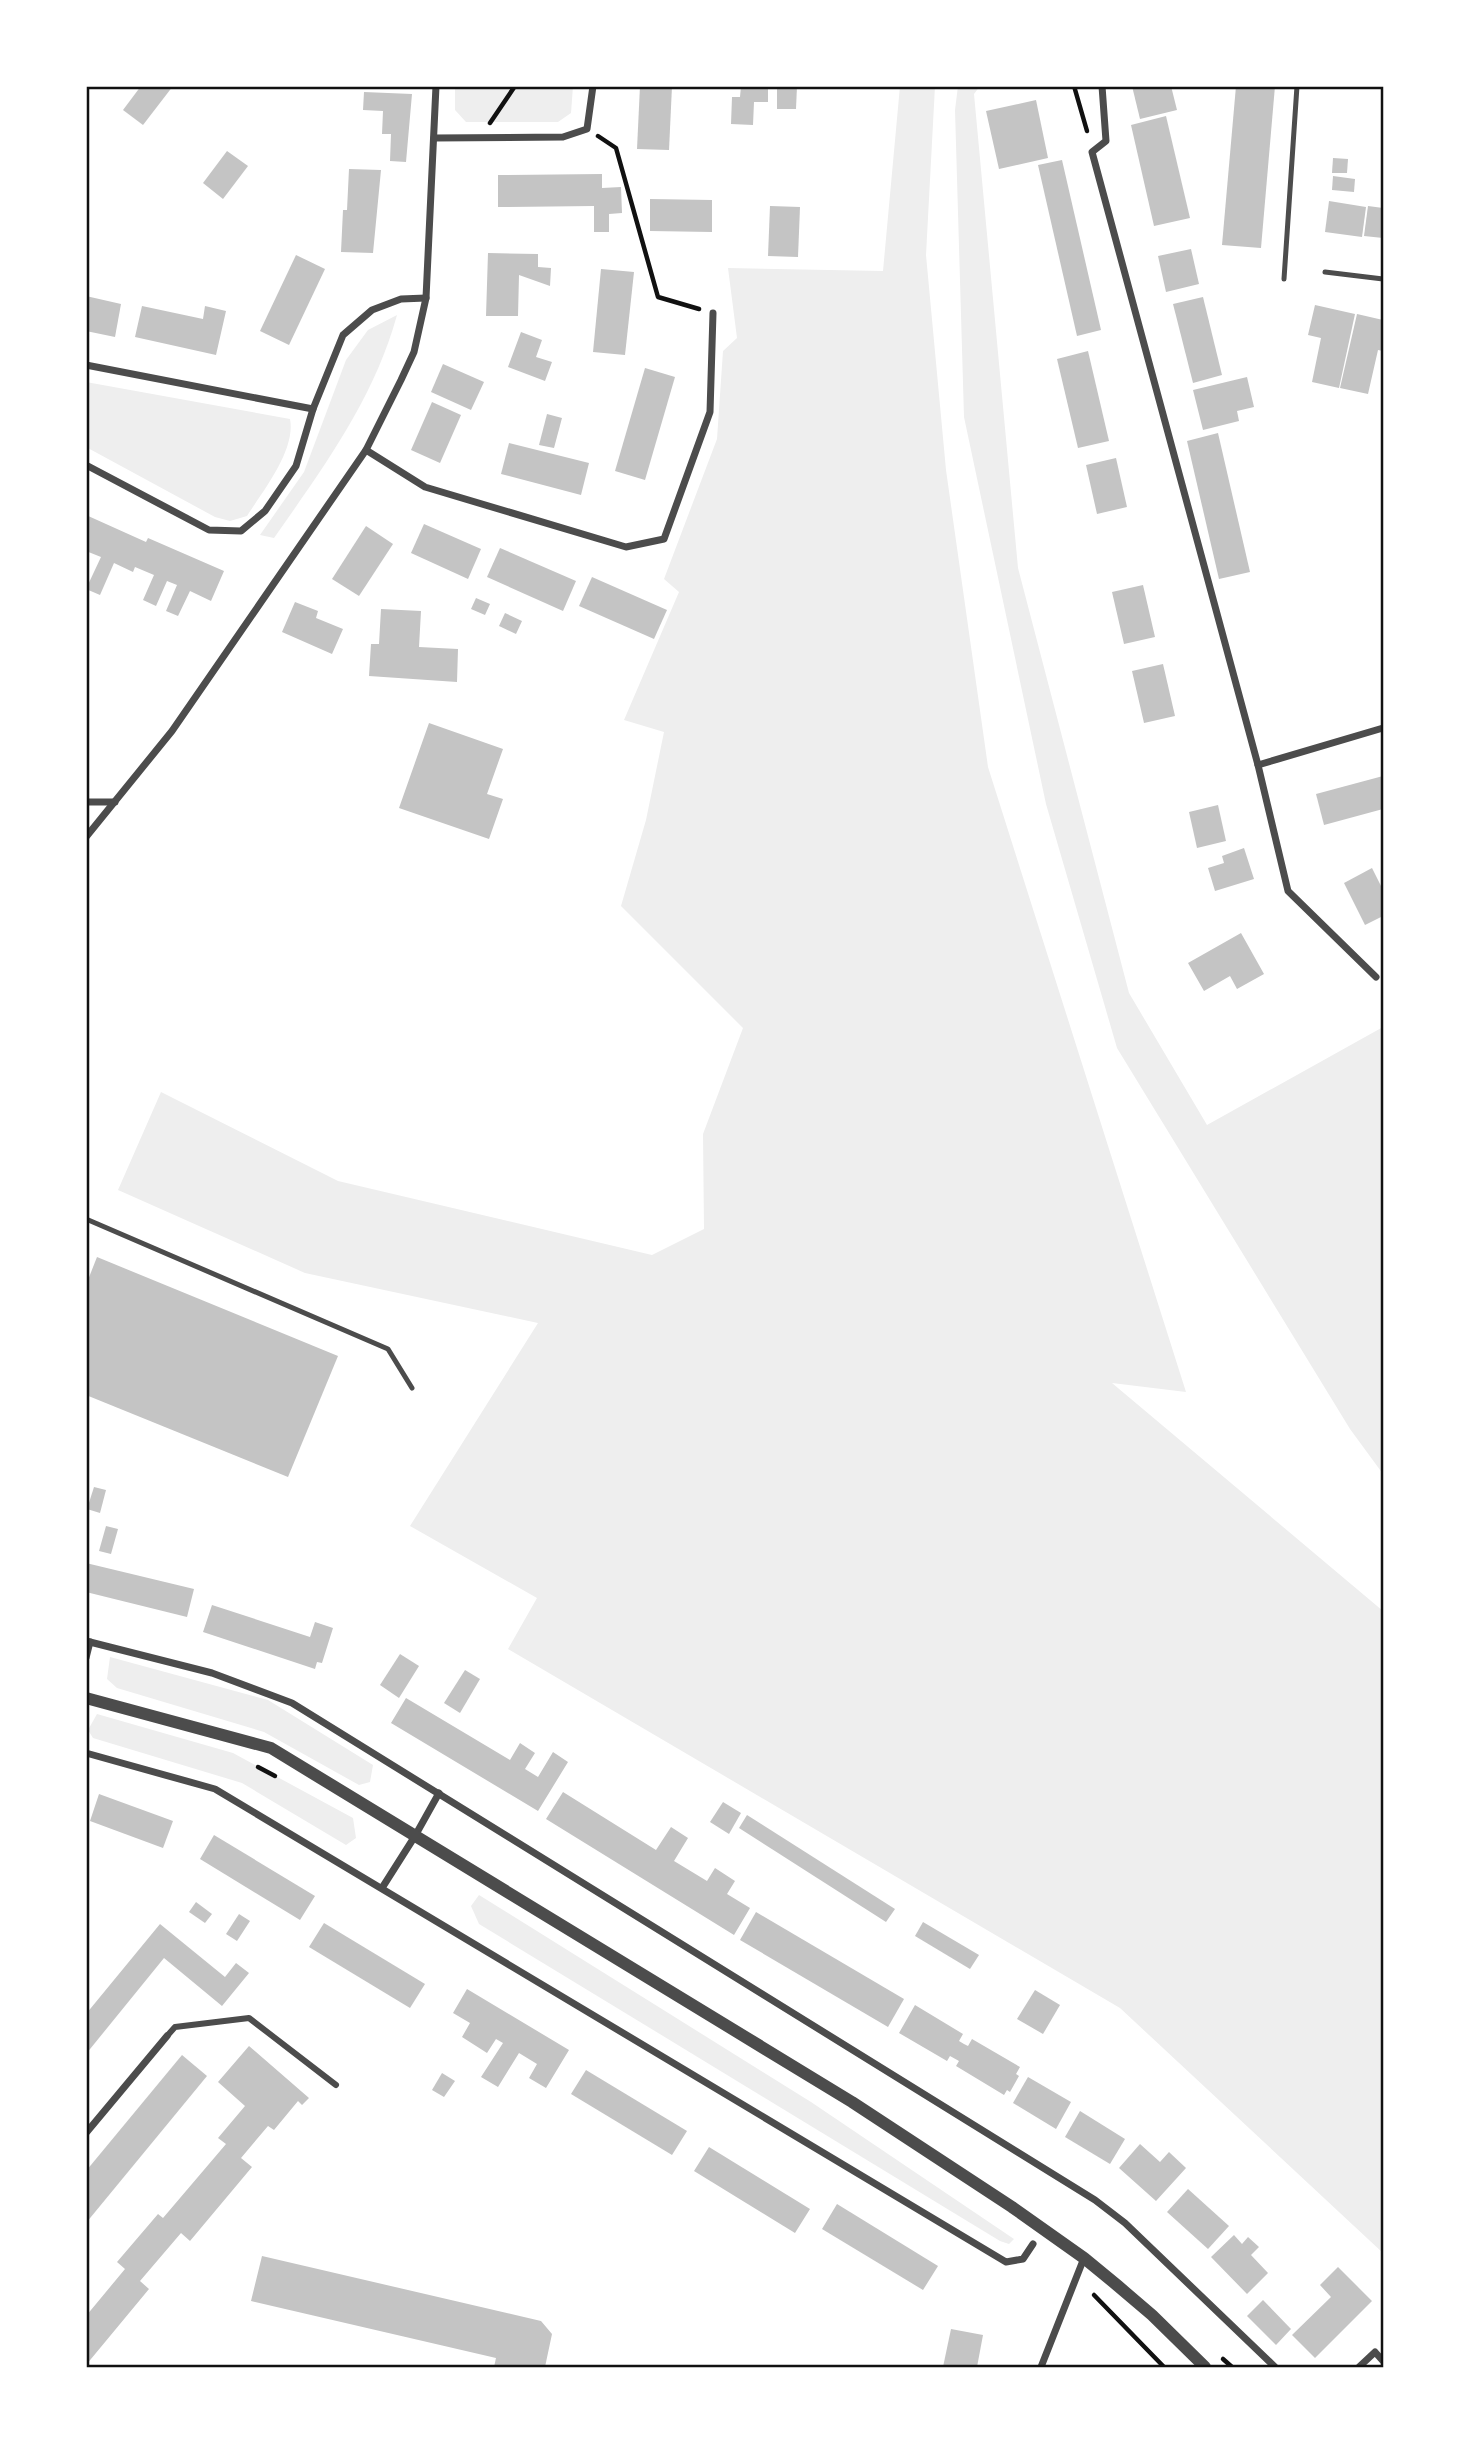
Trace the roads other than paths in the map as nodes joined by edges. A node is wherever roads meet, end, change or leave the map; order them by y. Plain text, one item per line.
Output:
1 (436, 86) edge
2 (593, 86) edge
3 (1102, 86) edge
4 (1297, 86) edge
5 (434, 138) junction
6 (1325, 272) dead end
7 (1284, 279) dead end
8 (1383, 279) edge
9 (426, 298) junction
10 (713, 313) road end
11 (86, 365) edge
12 (313, 409) junction
13 (366, 450) junction
14 (86, 465) edge
15 (1383, 728) edge
16 (1258, 765) junction
17 (86, 802) edge
18 (116, 802) junction
19 (86, 837) edge
20 (1376, 977) dead end
21 (86, 1219) edge
22 (412, 1388) dead end
23 (88, 1642) edge
24 (86, 1658) edge
25 (86, 1698) edge
26 (86, 1753) edge
27 (439, 1793) junction
28 (415, 1836) junction
29 (382, 1888) junction
30 (167, 2036) joint
31 (336, 2085) dead end
32 (86, 2133) edge
33 (1033, 2244) dead end
34 (1084, 2258) junction
35 (1383, 2361) edge
36 (1041, 2367) edge
37 (1205, 2367) edge
38 (1275, 2367) edge
39 (1359, 2367) edge

1 - 5 street
2 - 5 street
3 - 16 street
4 - 7 lane
5 - 9 street
6 - 8 lane
9 - 12 street
9 - 13 street
10 - 13 street
11 - 12 street
12 - 14 street
13 - 18 street
15 - 16 street
16 - 20 street
17 - 18 street
18 - 19 street
21 - 22 lane
23 - 24 street
23 - 27 street
25 - 28 street
26 - 29 street
27 - 28 street
27 - 38 street
28 - 29 street
28 - 34 street
29 - 33 street
30 - 31 street
30 - 32 street
34 - 36 street
34 - 37 street
35 - 39 street

